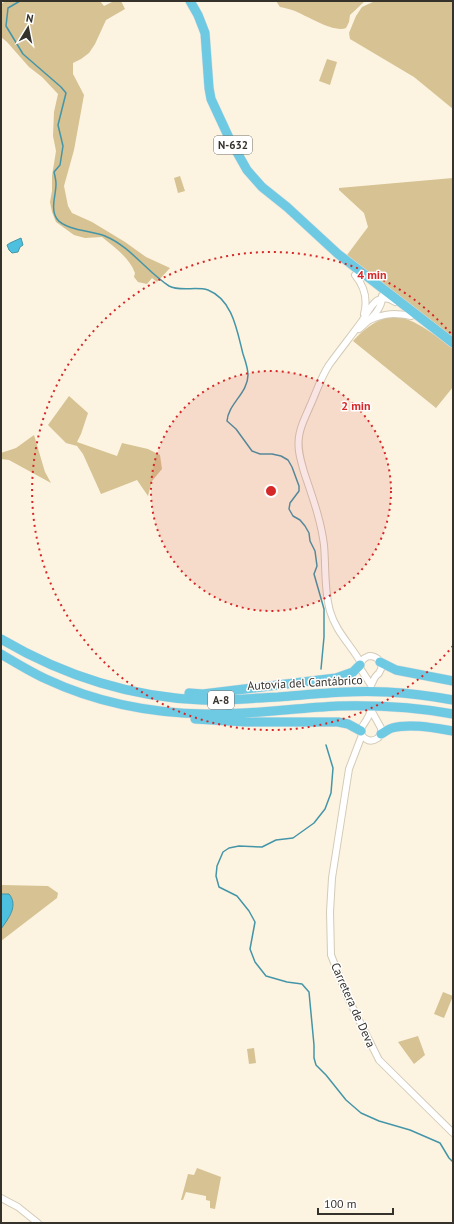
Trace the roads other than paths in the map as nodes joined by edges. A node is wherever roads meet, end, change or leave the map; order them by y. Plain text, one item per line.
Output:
1 (190, 1) edge
2 (358, 274) junction
3 (383, 298) junction
4 (413, 316) junction
5 (366, 320) junction
6 (453, 343) edge
7 (1, 635) edge
8 (1, 638) edge
9 (353, 650) junction
10 (1, 654) edge
11 (369, 656) junction
12 (380, 662) junction
13 (361, 664) junction
14 (453, 681) edge
15 (453, 700) edge
16 (129, 706) junction
17 (453, 714) edge
18 (367, 721) junction
19 (377, 721) junction
20 (453, 731) edge
21 (361, 733) junction
22 (381, 734) junction
23 (370, 740) junction
24 (356, 752) junction
25 (453, 1132) edge
26 (1, 1198) edge
27 (38, 1223) edge

1 - 2 highway, N-632
2 - 3 highway
2 - 4 highway
2 - 5 street
3 - 4 highway
3 - 5 street
4 - 5 street
4 - 6 highway
5 - 9 street
7 - 13 highway
8 - 15 highway, Autovía del Cantábrico / A-8
9 - 11 street
9 - 13 street
10 - 16 highway, Autovía del Cantábrico / A-8
11 - 12 street
11 - 13 street
12 - 13 street
12 - 14 highway
16 - 17 highway, Autovía del Cantábrico / A-8
16 - 21 highway
18 - 19 street
18 - 19 street
18 - 21 street
19 - 22 street
20 - 22 highway
21 - 23 street
21 - 24 street, Carretera de Deva
22 - 23 street
23 - 24 street, Carretera de Deva
24 - 25 street, Carretera de Deva
26 - 27 street

